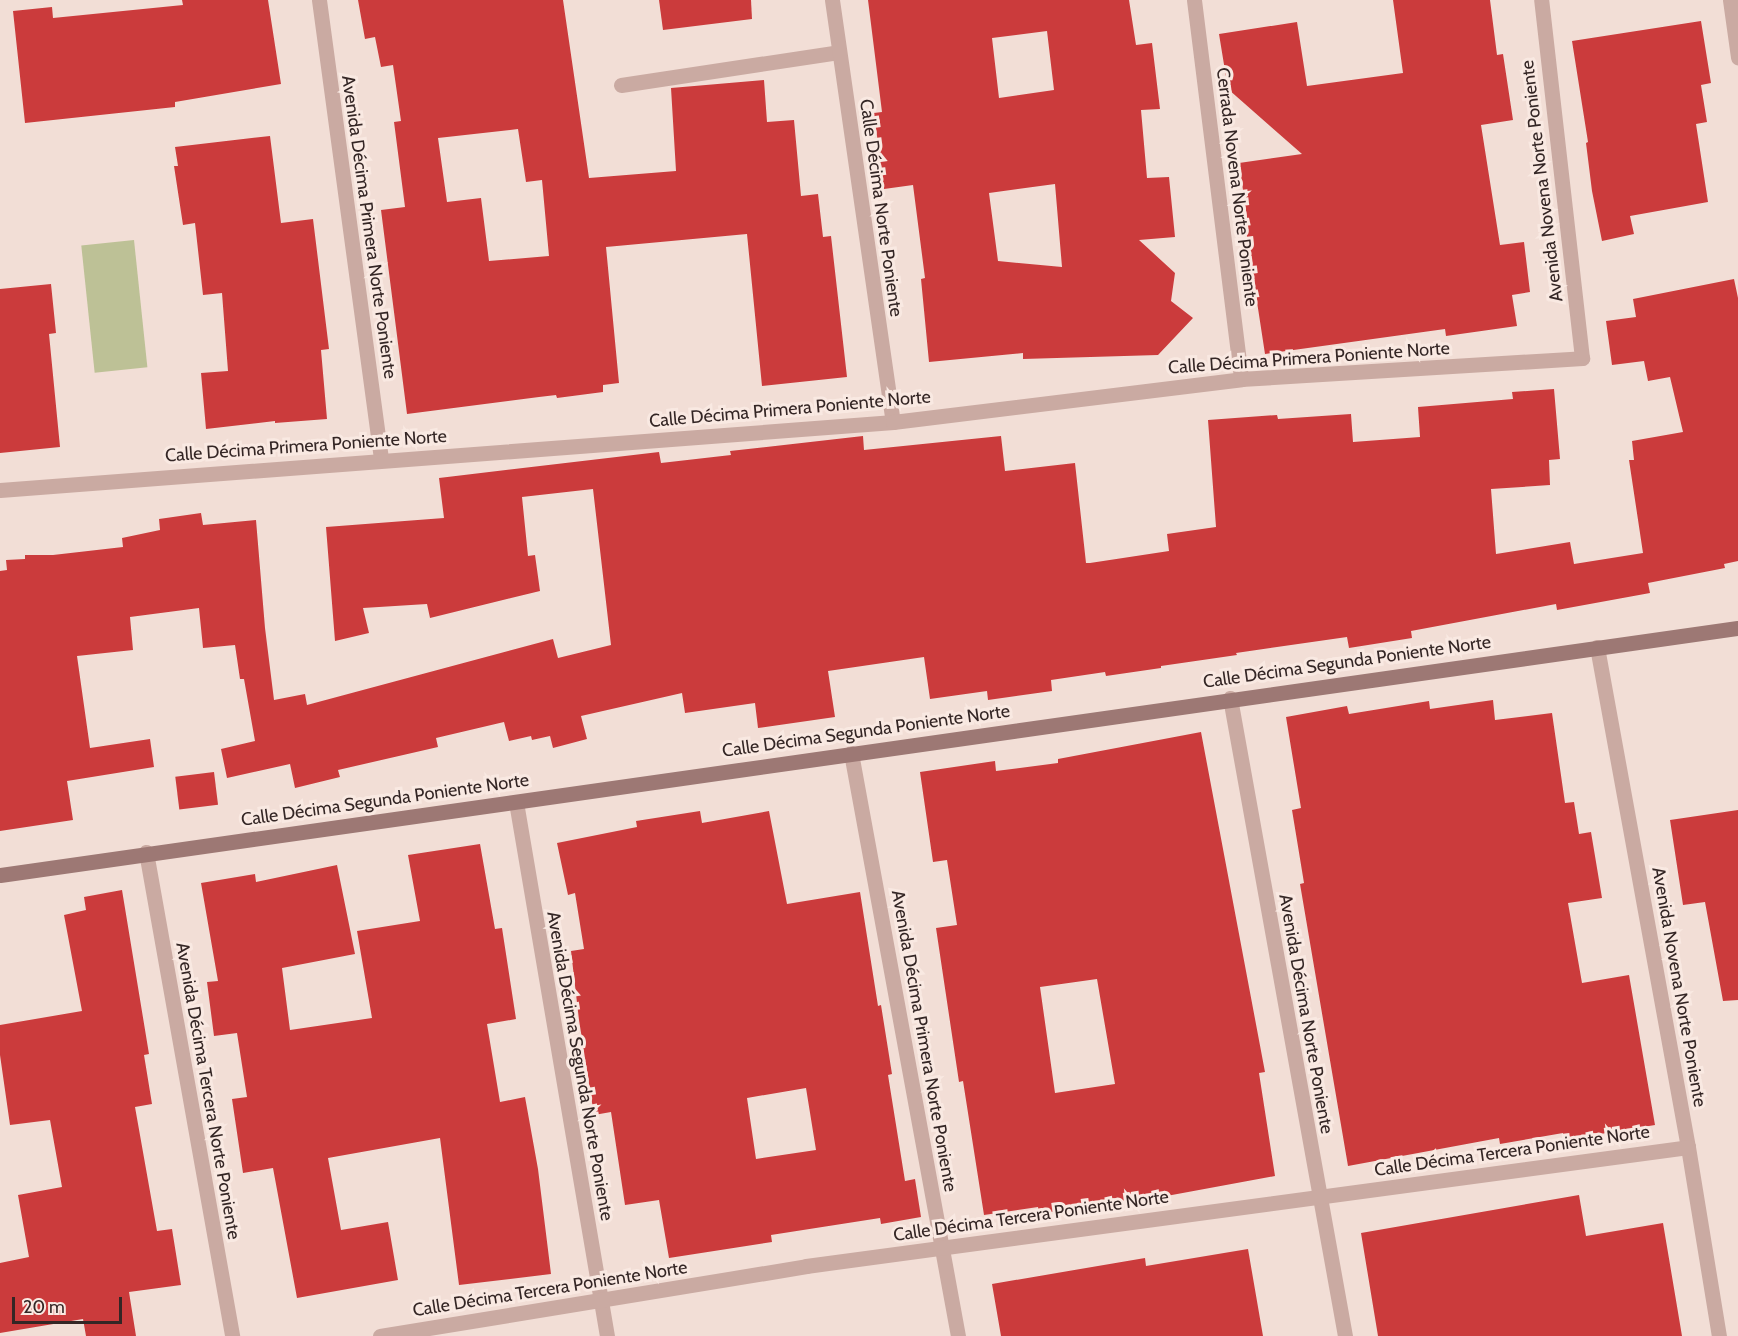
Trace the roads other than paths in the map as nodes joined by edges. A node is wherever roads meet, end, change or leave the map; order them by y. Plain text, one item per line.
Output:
1 (319, 0) edge
2 (832, 0) edge
3 (1194, 0) edge
4 (1541, 0) edge
5 (1730, 0) edge
6 (839, 52) junction
7 (1738, 57) edge
8 (621, 85) dead end
9 (1582, 358) joint
10 (1241, 379) junction
11 (893, 422) junction
12 (381, 460) junction
13 (0, 490) edge
14 (1738, 628) edge
15 (1597, 646) junction
16 (1230, 698) junction
17 (851, 753) junction
18 (516, 802) junction
19 (146, 852) junction
20 (0, 875) edge
21 (1688, 1147) junction
22 (1318, 1197) junction
23 (942, 1248) junction
24 (601, 1302) junction
25 (232, 1336) edge
26 (380, 1336) edge
27 (607, 1336) edge
28 (958, 1336) edge
29 (1345, 1336) edge
30 (1719, 1336) edge

1 - 12 street, Avenida Décima Primera Norte Poniente
2 - 6 street, Calle Décima Norte Poniente
3 - 10 street, Cerrada Novena Norte Poniente
4 - 9 street, Avenida Novena Norte Poniente
5 - 7 street
6 - 8 street
6 - 11 street, Calle Décima Norte Poniente
9 - 10 street, Calle Décima Primera Poniente Norte
10 - 11 street, Calle Décima Primera Poniente Norte
11 - 12 street, Calle Décima Primera Poniente Norte
12 - 13 street, Calle Décima Primera Poniente Norte
14 - 15 street, Calle Décima Segunda Poniente Norte
15 - 16 street, Calle Décima Segunda Poniente Norte
15 - 21 street, Avenida Novena Norte Poniente
16 - 17 street, Calle Décima Segunda Poniente Norte
16 - 22 street, Avenida Décima Norte Poniente
17 - 18 street, Calle Décima Segunda Poniente Norte
17 - 23 street, Avenida Décima Primera Norte Poniente
18 - 19 street, Calle Décima Segunda Poniente Norte
18 - 24 street, Avenida Décima Segunda Norte Poniente
19 - 20 street, Calle Décima Segunda Poniente Norte
19 - 25 street, Avenida Décima Tercera Norte Poniente
21 - 22 street, Calle Décima Tercera Poniente Norte
21 - 30 street, Avenida Novena Norte Poniente
22 - 23 street, Calle Décima Tercera Poniente Norte
22 - 29 street, Avenida Décima Norte Poniente
23 - 24 street, Calle Décima Tercera Poniente Norte
23 - 28 street, Avenida Décima Primera Norte Poniente
24 - 26 street, Calle Décima Tercera Poniente Norte
24 - 27 street, Avenida Décima Segunda Norte Poniente

